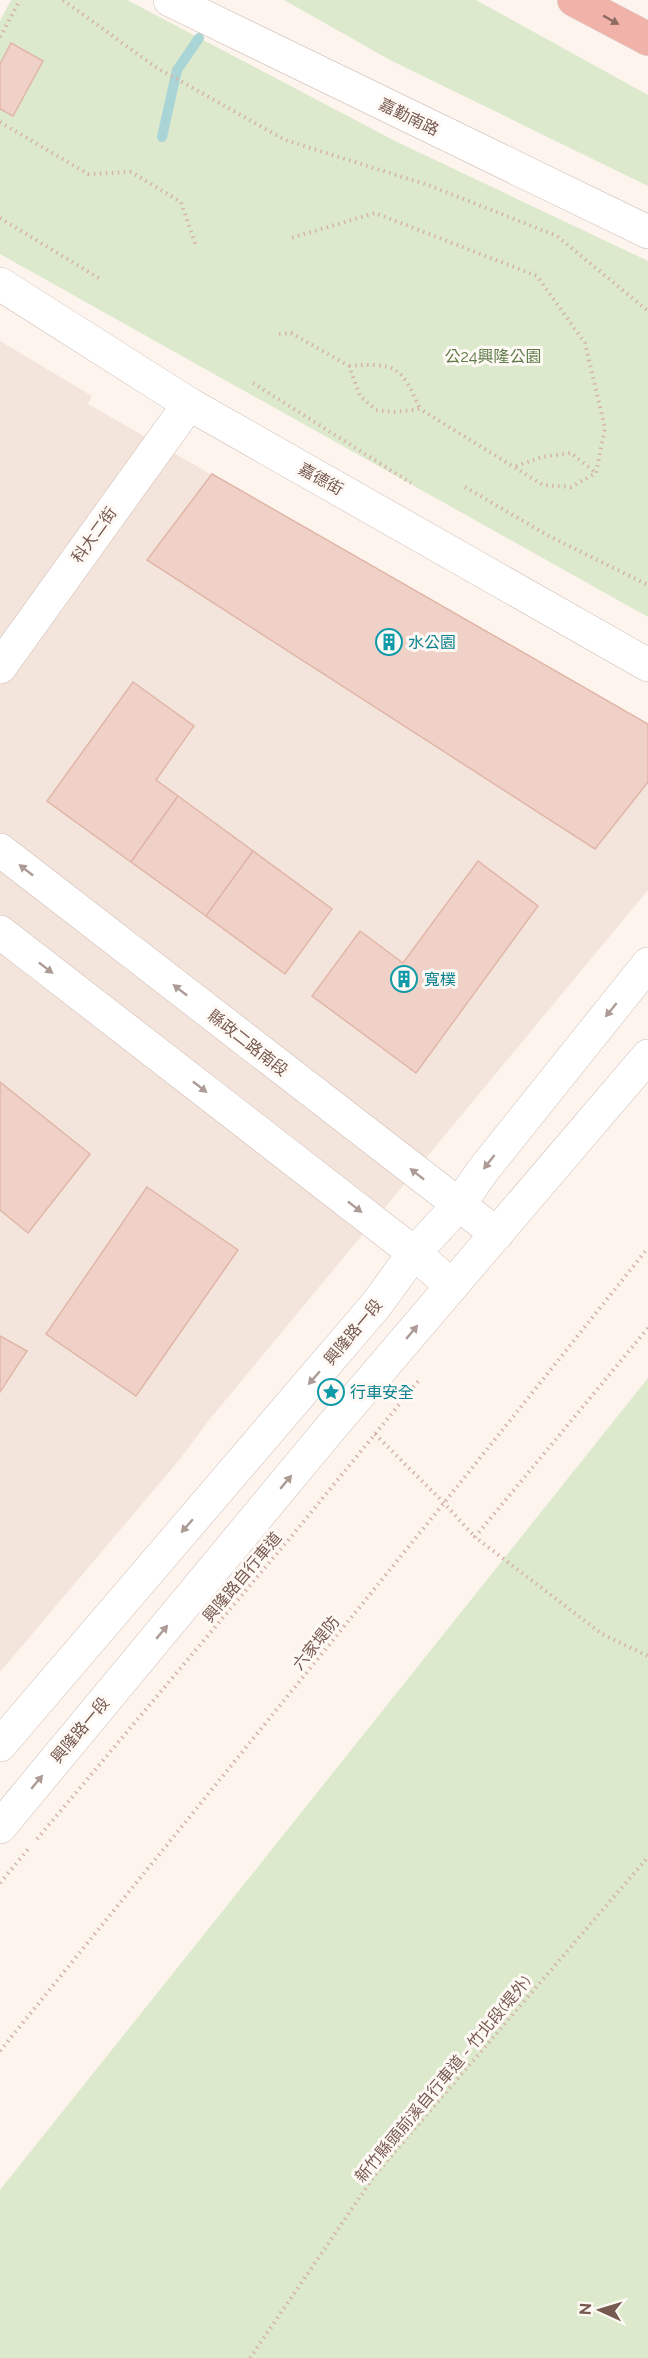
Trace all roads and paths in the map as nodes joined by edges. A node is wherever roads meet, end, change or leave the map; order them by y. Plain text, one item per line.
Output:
1 (20, 0) edge
2 (63, 0) edge
3 (170, 0) edge
4 (574, 0) edge
5 (0, 36) edge
6 (648, 39) edge
7 (0, 122) edge
8 (0, 218) edge
9 (648, 232) edge
10 (291, 238) dead end
11 (196, 246) dead end
12 (102, 280) dead end
13 (0, 284) edge
14 (648, 311) edge
15 (279, 334) dead end
16 (349, 366) junction
17 (253, 383) dead end
18 (189, 404) junction
19 (420, 409) junction
20 (515, 466) junction
21 (596, 473) junction
22 (411, 483) dead end
23 (465, 487) dead end
24 (648, 585) edge
25 (648, 664) edge
26 (0, 667) edge
27 (0, 850) edge
28 (0, 932) edge
29 (648, 964) edge
30 (648, 1056) edge
31 (458, 1206) junction
32 (497, 1234) junction
33 (648, 1248) edge
34 (414, 1252) junction
35 (452, 1286) junction
36 (648, 1328) edge
37 (426, 1372) dead end
38 (375, 1434) junction
39 (444, 1503) junction
40 (475, 1538) junction
41 (648, 1656) edge
42 (0, 1745) edge
43 (0, 1827) edge
44 (648, 1857) edge
45 (0, 1883) edge
46 (0, 2051) edge
47 (250, 2358) edge

1 - 5 path
2 - 14 path
3 - 9 street, 嘉勤南路
4 -> 6 highway
7 - 11 path
8 - 12 path
10 - 21 path
13 - 18 street, 嘉德街
15 - 16 path
16 - 19 path
16 - 19 path
17 - 22 path
18 - 25 street, 嘉德街
18 - 26 street, 科大二街
19 - 20 path
20 - 21 path
20 - 21 path
23 - 24 path
31 -> 27 street, 縣政二路南段
28 -> 34 street
29 -> 31 street, 興隆路一段
30 - 32 street, 興隆路一段
31 - 32 street, 縣政二路南段
31 - 34 street, 興隆路一段
32 - 35 street, 興隆路一段
33 - 39 path, 六家堤防
34 - 35 street
34 -> 42 street, 興隆路一段
43 -> 35 street, 興隆路一段
36 - 40 path
37 - 38 path, 興隆路自行車道
38 - 39 path
38 - 45 path, 興隆路自行車道
39 - 40 path
39 - 46 path, 六家堤防
40 - 41 path
44 - 47 path, 新竹縣頭前溪自行車道 - 竹北段(堤外)

